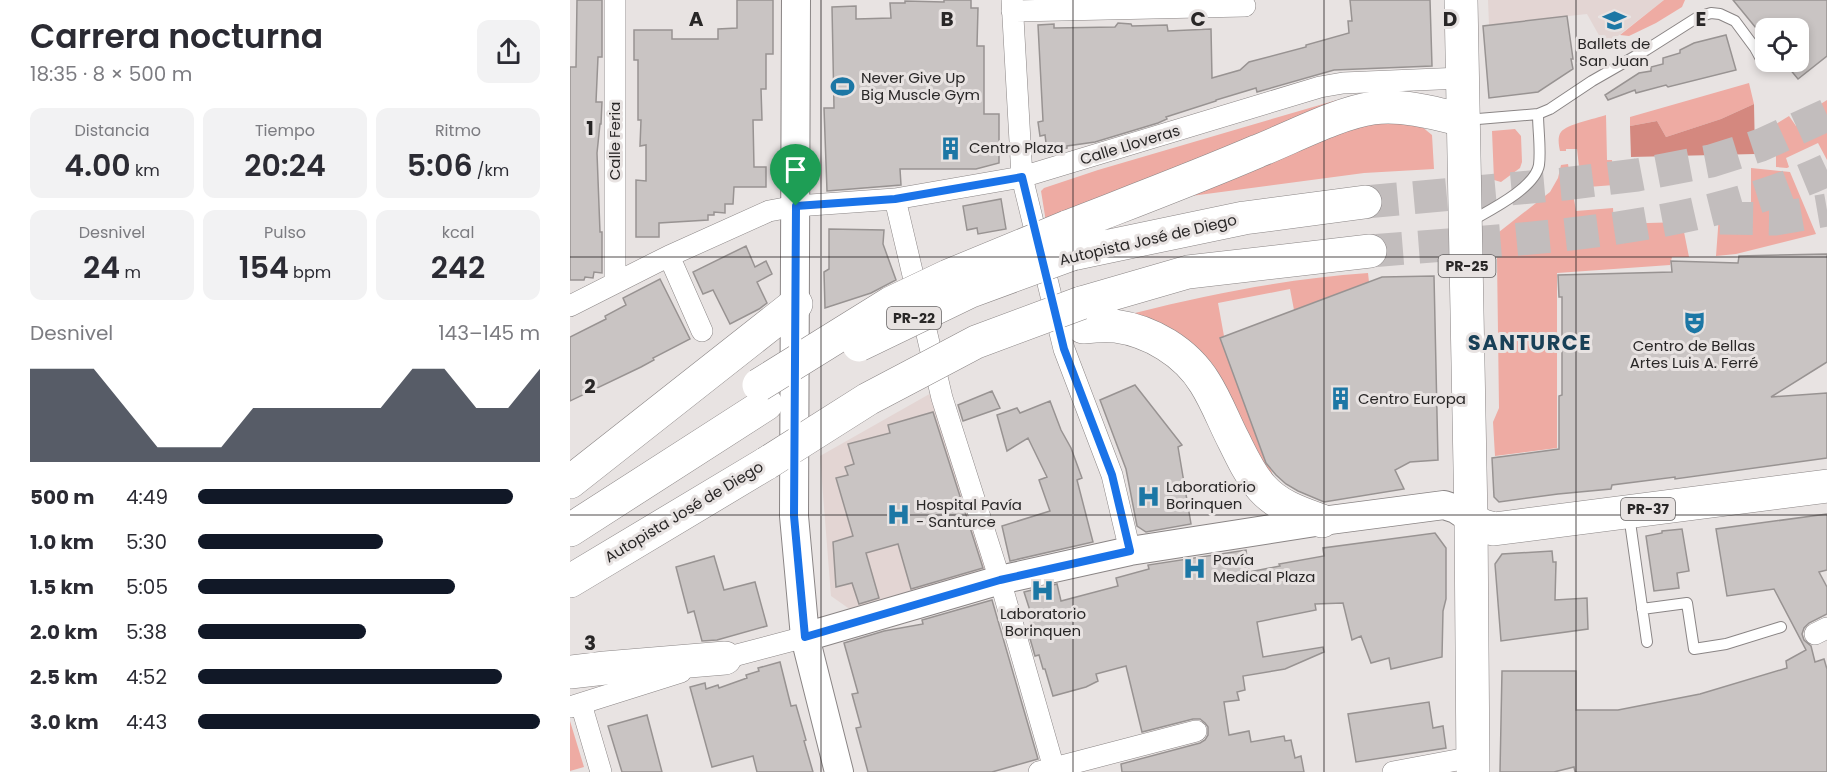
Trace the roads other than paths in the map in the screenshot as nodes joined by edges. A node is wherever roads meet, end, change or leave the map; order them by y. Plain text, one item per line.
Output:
1 (615, 0) edge
2 (796, 0) edge
3 (1461, 0) edge
4 (1012, 6) edge
5 (1245, 6) dead end
6 (1755, 48) edge
7 (1462, 78) junction
8 (1538, 114) junction
9 (1462, 120) junction
10 (1022, 177) junction
11 (895, 199) junction
12 (1365, 202) tunnel mouth
13 (796, 206) junction
14 (1466, 224) junction
15 (1070, 240) junction
16 (1370, 250) tunnel mouth
17 (669, 256) junction
18 (615, 282) junction
19 (796, 304) junction
20 (570, 306) edge
21 (1082, 315) junction
22 (702, 331) dead end
23 (570, 482) edge
24 (1827, 486) edge
25 (1628, 512) junction
26 (1471, 519) junction
27 (1322, 521) junction
28 (570, 530) edge
29 (1130, 551) junction
30 (1000, 580) junction
31 (570, 581) edge
32 (1642, 609) junction
33 (1781, 627) dead end
34 (805, 637) junction
35 (1647, 642) dead end
36 (725, 658) junction
37 (570, 672) edge
38 (575, 705) edge
39 (1196, 731) dead end
40 (1473, 765) edge
41 (1049, 771) edge
42 (601, 772) edge
43 (839, 772) edge
44 (1393, 772) edge

1 - 18 street, Calle Feria
2 - 13 main road
3 - 7 main road, PR-25
4 - 5 street
4 - 10 street
6 - 8 lane
7 - 9 main road, PR-25
7 - 10 street, Calle Lloveras
8 - 9 lane
8 - 14 lane
9 - 14 main road, PR-25
9 - 15 main road
10 - 11 street, Calle Lloveras
10 - 29 street
11 - 13 street, Calle Lloveras
11 - 30 street
12 - 15 main road, Autopista José de Diego / PR-22
13 - 17 street, Calle Lloveras
13 - 19 main road
14 - 26 main road, PR-25
15 - 28 main road, Autopista José de Diego / PR-22, bridge
16 - 21 main road
17 - 18 street, Calle Lloveras
17 - 22 street
18 - 20 street, Calle Lloveras
19 - 23 main road
19 - 34 main road
21 - 27 main road
21 - 31 main road, Autopista José de Diego, bridge
24 - 25 main road, PR-37
25 - 26 main road, PR-37
25 - 32 lane
26 - 27 main road, PR-37
26 - 40 main road, PR-25
27 - 29 main road, PR-37
29 - 30 main road, PR-37
30 - 34 main road, PR-37
30 - 41 street
32 - 33 lane
32 - 35 lane
34 - 36 street
34 - 43 main road
36 - 37 main road
36 - 38 street
38 - 42 street
39 - 41 street
40 - 44 street

